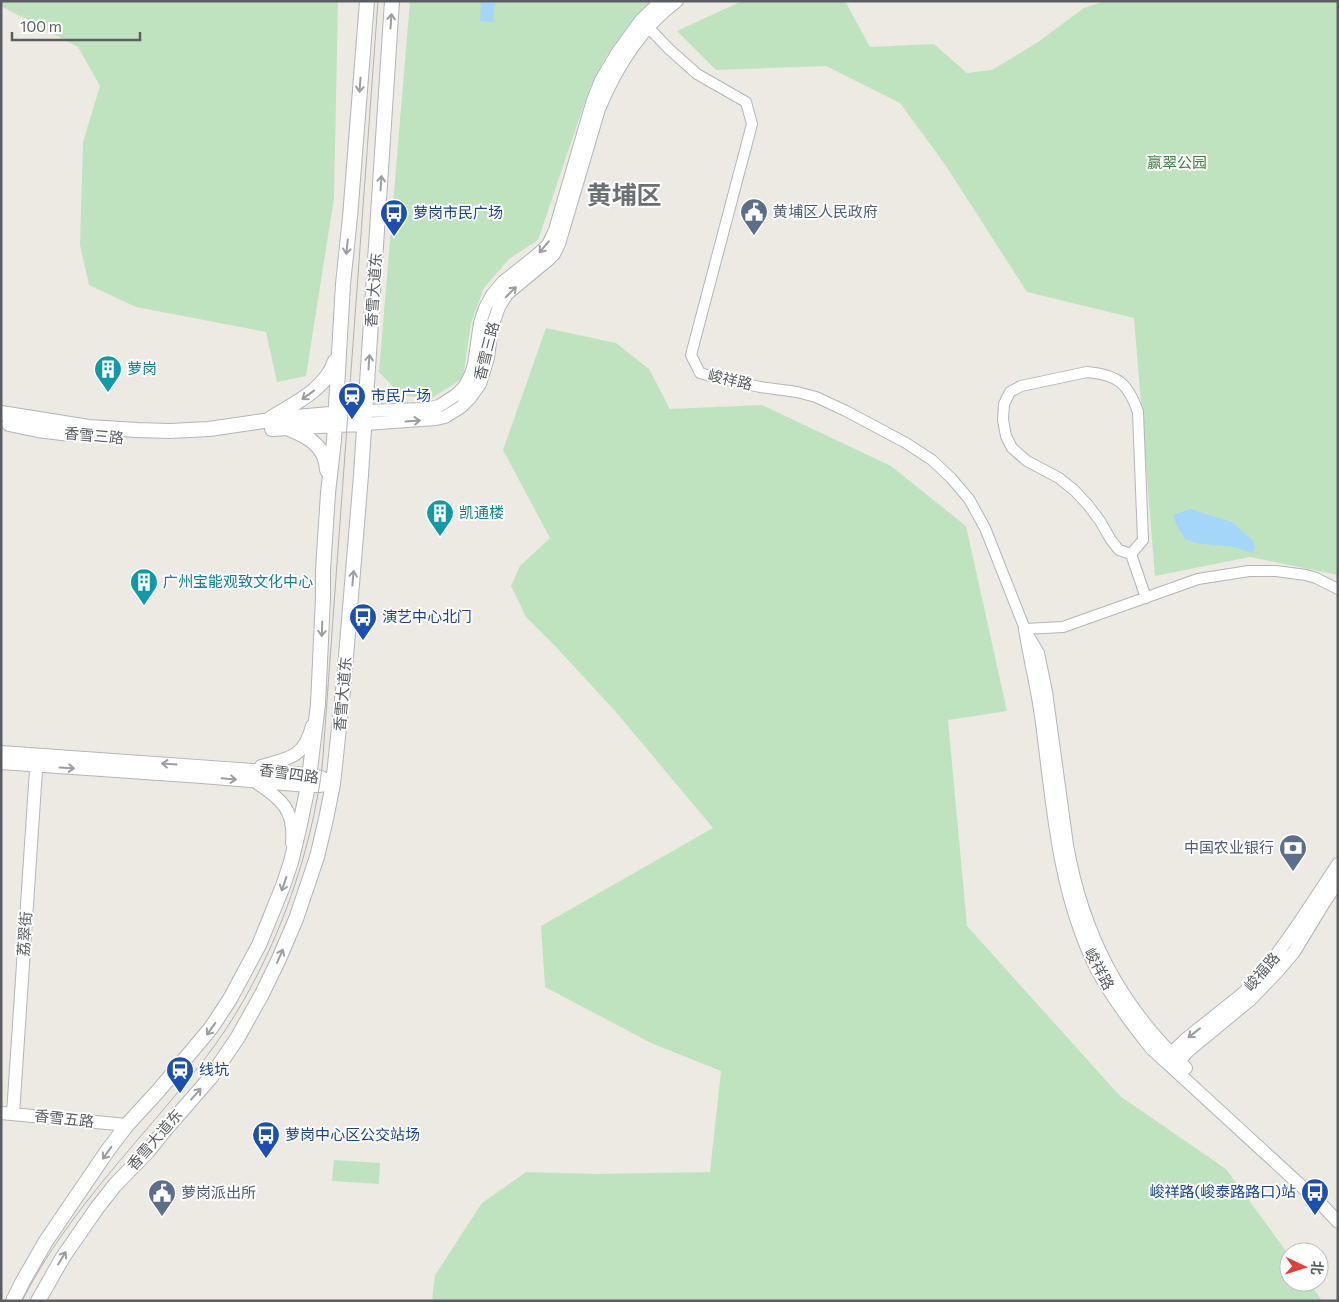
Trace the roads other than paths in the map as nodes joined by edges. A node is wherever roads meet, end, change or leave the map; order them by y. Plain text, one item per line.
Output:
1 (367, 1) edge
2 (392, 1) edge
3 (661, 1) edge
4 (677, 1) edge
5 (645, 24) junction
6 (340, 340) junction
7 (1, 413) edge
8 (365, 418) junction
9 (335, 419) junction
10 (268, 420) junction
11 (1, 422) edge
12 (286, 428) junction
13 (328, 493) junction
14 (1132, 554) junction
15 (1338, 589) edge
16 (1146, 598) junction
17 (1025, 629) junction
18 (318, 704) junction
19 (1, 752) edge
20 (37, 760) junction
21 (1, 763) edge
22 (253, 776) junction
23 (308, 780) junction
24 (334, 784) junction
25 (291, 862) junction
26 (1338, 864) edge
27 (1338, 882) edge
28 (1172, 1060) junction
29 (7, 1114) edge
30 (127, 1125) junction
31 (1338, 1213) edge
32 (1338, 1222) edge
33 (13, 1301) edge
34 (38, 1301) edge

1 -> 6 main road, 香雪大道东
8 -> 2 main road, 香雪大道东
3 - 5 street, 香雪三路
4 - 5 street, 香雪三路
5 - 8 street, 香雪三路
5 - 17 street, 峻祥路
6 - 9 main road, 香雪大道东
6 -> 10 main road
7 - 10 main road, 香雪三路
8 - 9 main road, 香雪三路
24 -> 8 main road, 香雪大道东
9 - 10 main road, 香雪三路
9 - 12 main road, 香雪三路
9 - 13 main road, 香雪大道东
11 - 12 main road, 香雪三路
12 - 13 main road
13 -> 18 main road, 香雪大道东
14 - 14 street
14 - 16 street
15 - 16 street
16 - 17 street
17 - 28 street, 峻祥路
18 - 22 street
18 - 23 main road, 香雪大道东
19 - 20 street, 香雪四路
20 - 21 street, 香雪四路
20 - 22 street, 香雪四路
20 - 29 street, 荔翠街
22 - 23 street, 香雪四路
22 - 25 street
23 - 24 street, 香雪四路
23 - 25 main road, 香雪大道东
34 -> 24 main road, 香雪大道东
25 -> 30 main road, 香雪大道东
26 -> 28 street, 峻福路
27 - 28 street, 峻福路
28 - 31 street, 峻祥路
28 - 32 street, 峻祥路
29 - 30 street, 香雪五路
30 -> 33 main road, 香雪大道东

